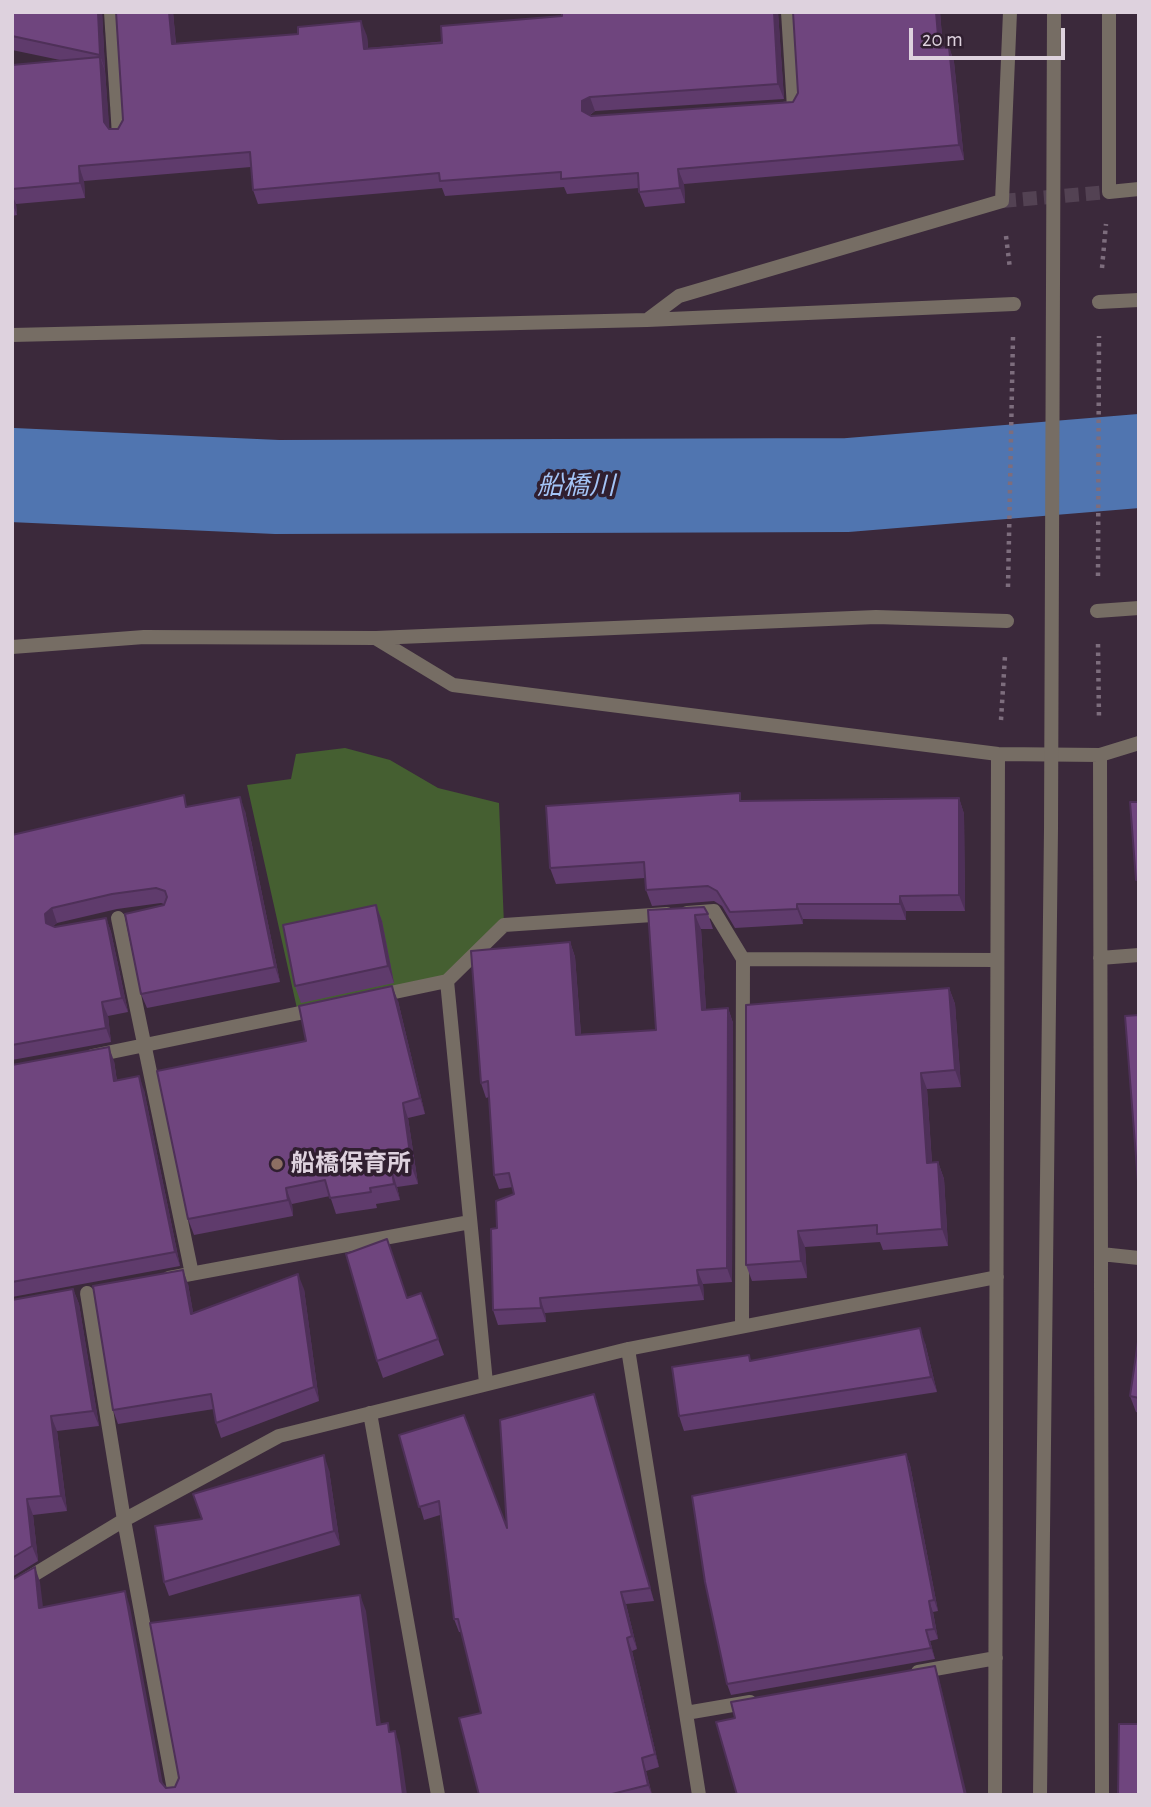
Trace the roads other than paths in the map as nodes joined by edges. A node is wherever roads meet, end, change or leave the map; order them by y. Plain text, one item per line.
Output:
1 (111, 12) edge
2 (788, 12) edge
3 (1010, 12) edge
4 (1055, 12) edge
5 (1109, 12) edge
6 (768, 110) edge
7 (119, 135) edge
8 (1139, 189) edge
9 (1139, 300) edge
10 (1099, 302) road end
11 (1014, 304) road end
12 (647, 320) junction
13 (12, 335) edge
14 (1139, 608) edge
15 (1097, 611) road end
16 (1007, 621) road end
17 (376, 638) junction
18 (12, 647) edge
19 (1139, 743) edge
20 (998, 754) junction
21 (1100, 755) junction
22 (118, 919) dead end
23 (1139, 955) edge
24 (1100, 958) junction
25 (743, 960) junction
26 (998, 960) junction
27 (447, 981) junction
28 (365, 999) edge
29 (338, 1004) edge
30 (145, 1046) junction
31 (79, 1058) edge
32 (470, 1222) junction
33 (1101, 1254) junction
34 (1139, 1258) edge
35 (192, 1274) junction
36 (997, 1277) junction
37 (153, 1281) edge
38 (87, 1293) dead end
39 (742, 1326) junction
40 (628, 1349) junction
41 (486, 1384) junction
42 (370, 1413) junction
43 (124, 1520) junction
44 (12, 1588) edge
45 (996, 1658) junction
46 (901, 1675) edge
47 (767, 1699) edge
48 (686, 1713) junction
49 (176, 1795) edge
50 (438, 1795) edge
51 (699, 1795) edge
52 (995, 1795) edge
53 (1040, 1795) edge
54 (1102, 1795) edge

1 - 7 street
2 - 6 street
3 - 12 street
4 - 53 street
5 - 8 street
9 - 10 street
11 - 12 street
12 - 13 street
14 - 15 street
16 - 17 street
17 - 18 street
17 - 20 street
19 - 21 street
20 - 21 street
20 - 26 street
21 - 24 street
22 - 30 street
23 - 24 street
24 - 33 street
25 - 26 street
25 - 27 street
25 - 39 street
26 - 36 street
27 - 28 street
27 - 32 street
29 - 30 street
30 - 31 street
30 - 35 street
32 - 35 street
32 - 41 street
33 - 34 street
33 - 54 street
35 - 37 street
36 - 39 street
36 - 45 street
38 - 43 street
39 - 40 street
40 - 41 street
40 - 48 street
41 - 42 street
42 - 43 street
42 - 50 street
43 - 44 street
43 - 49 street
45 - 46 street
45 - 52 street
47 - 48 street
48 - 51 street

